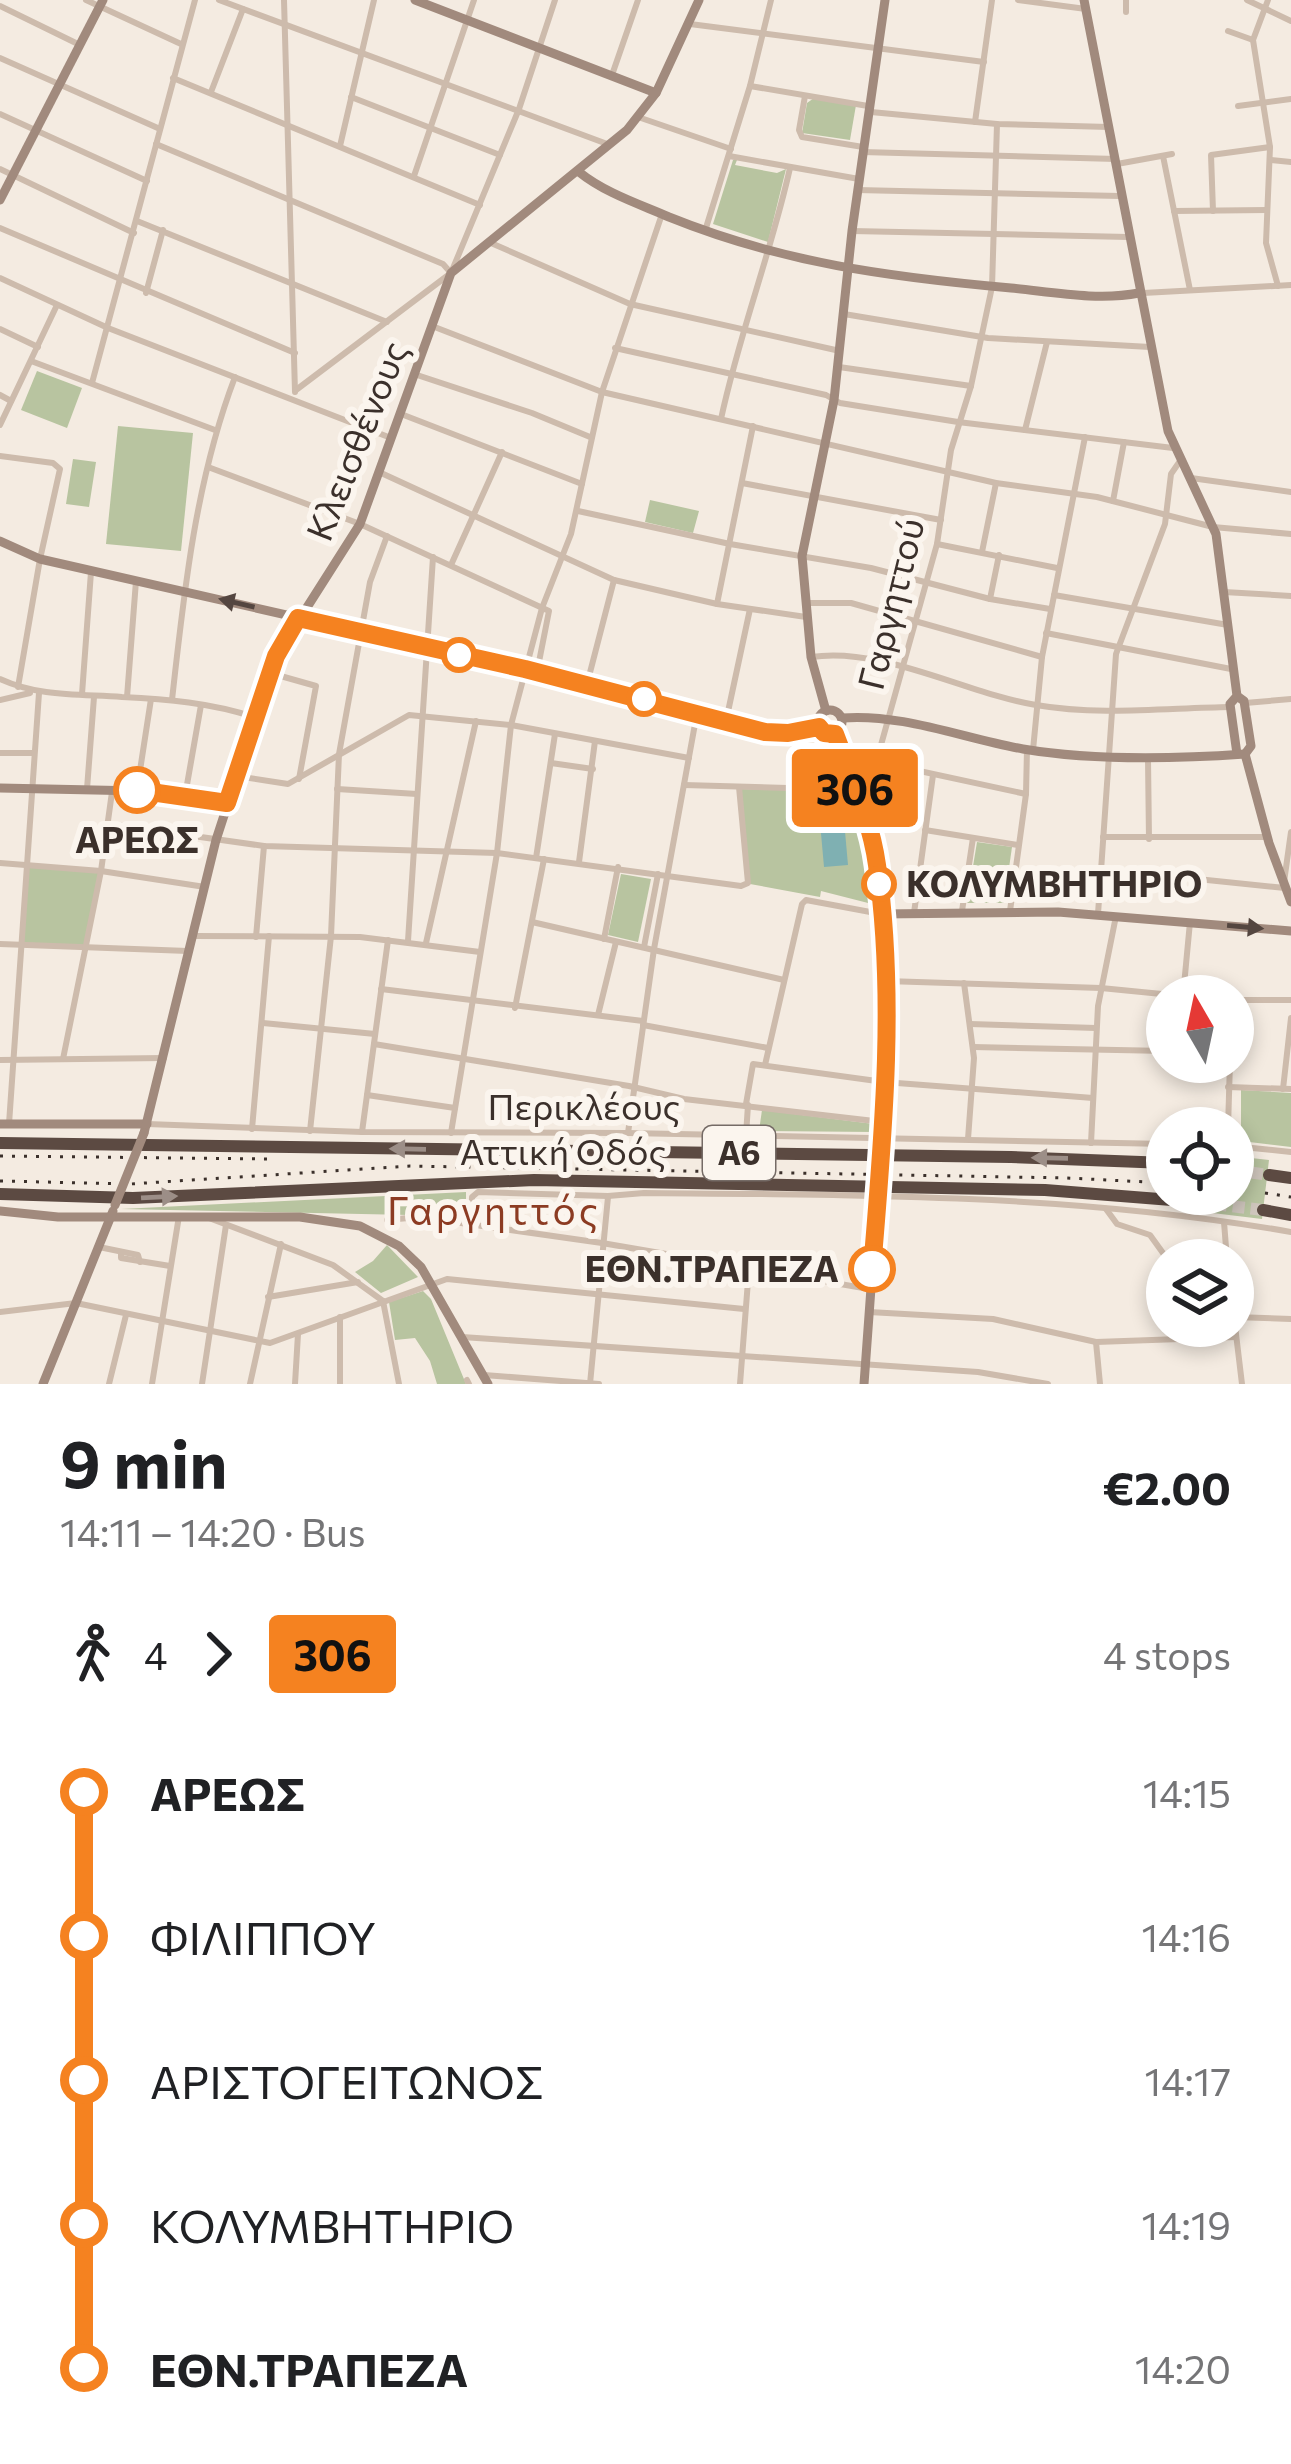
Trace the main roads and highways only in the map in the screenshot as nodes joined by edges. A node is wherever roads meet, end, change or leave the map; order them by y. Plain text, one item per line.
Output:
1 (0, 1143) edge
2 (1146, 1162) edge
3 (1269, 1174) tunnel mouth
4 (1291, 1178) edge
5 (0, 1195) edge
6 (1146, 1198) edge
7 (1263, 1210) tunnel mouth
8 (1291, 1215) edge

2 -> 1 highway, Αττική Οδός / Α6
3 - 4 highway
5 -> 6 highway, Αττική Οδός / Α6
7 - 8 highway

